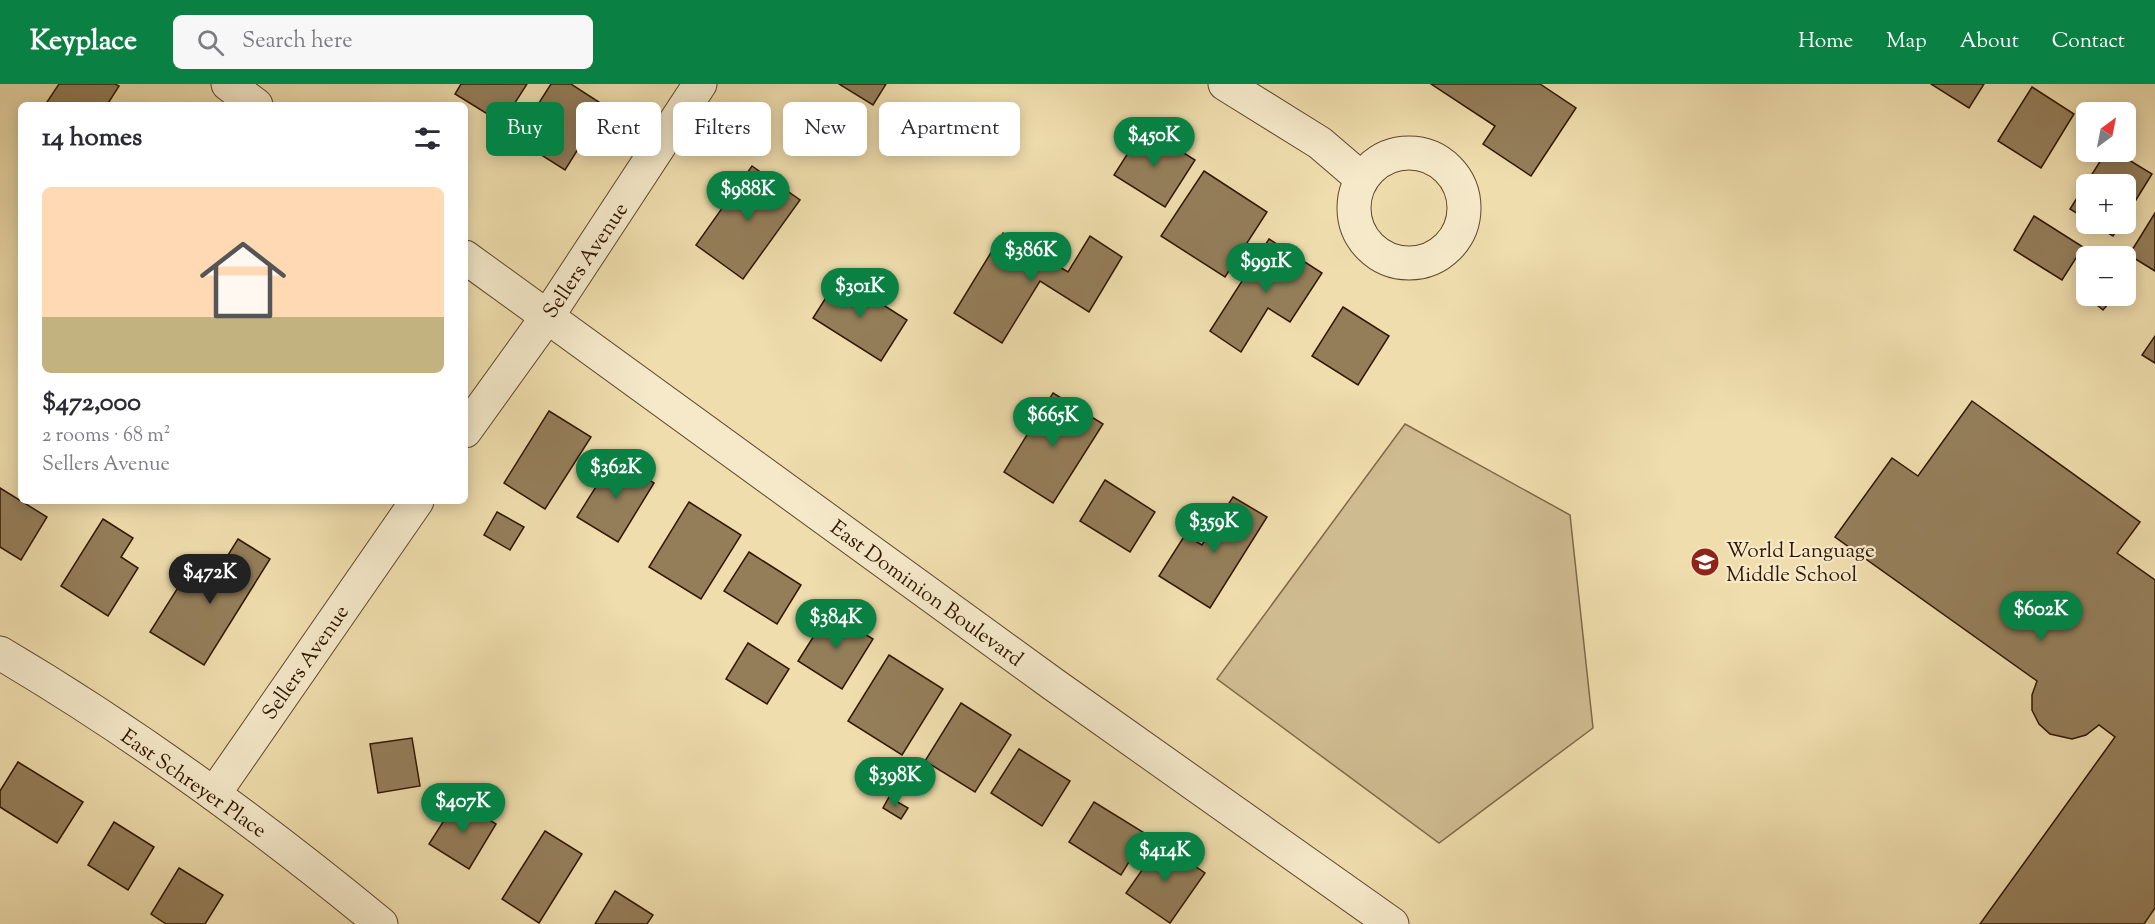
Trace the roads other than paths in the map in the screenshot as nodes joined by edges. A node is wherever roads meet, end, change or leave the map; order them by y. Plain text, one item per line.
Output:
1 (228, 84) edge
2 (699, 84) edge
3 (1225, 84) edge
4 (252, 102) edge
5 (1362, 178) dead end
6 (468, 259) edge
7 (548, 317) junction
8 (468, 427) edge
9 (415, 504) edge
10 (0, 653) edge
11 (214, 794) junction
12 (381, 924) edge
13 (1392, 924) edge

1 - 4 street
2 - 7 street, Sellers Avenue
3 - 5 street
6 - 7 street, East Dominion Boulevard
7 - 8 street, Sellers Avenue
7 - 13 street, East Dominion Boulevard
9 - 11 street, Sellers Avenue
10 - 11 street, East Schreyer Place
11 - 12 street, East Schreyer Place

